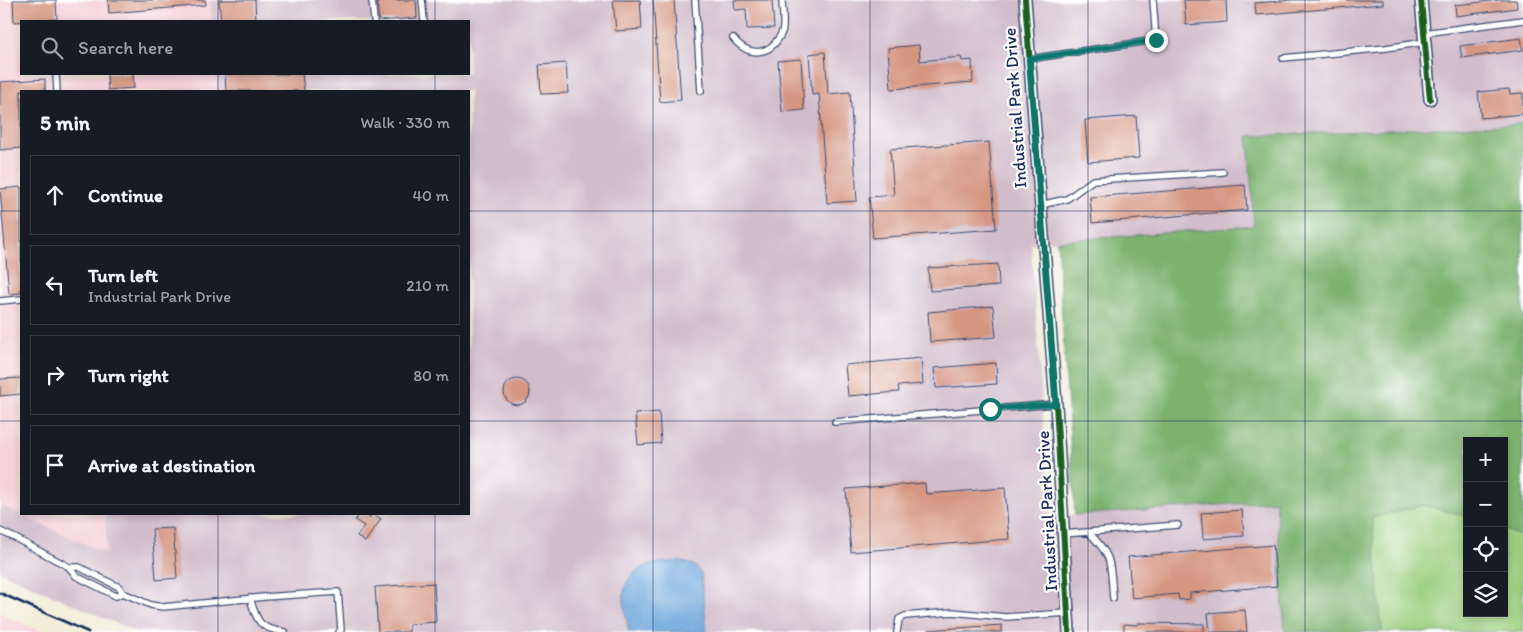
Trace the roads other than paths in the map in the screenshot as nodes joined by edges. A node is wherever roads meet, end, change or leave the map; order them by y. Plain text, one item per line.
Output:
1 (372, 0) edge
2 (422, 0) edge
3 (694, 0) edge
4 (782, 0) edge
5 (1024, 0) edge
6 (1153, 0) edge
7 (1421, 0) edge
8 (374, 20) edge
9 (424, 20) edge
10 (1523, 20) edge
11 (733, 38) dead end
12 (1425, 38) junction
13 (1283, 58) dead end
14 (1029, 59) junction
15 (56, 75) edge
16 (57, 90) edge
17 (700, 90) dead end
18 (1430, 99) dead end
19 (1223, 172) dead end
20 (1040, 205) junction
21 (20, 299) edge
22 (0, 301) edge
23 (1056, 404) junction
24 (835, 422) dead end
25 (1178, 525) dead end
26 (0, 531) edge
27 (1088, 532) junction
28 (1063, 534) junction
29 (69, 567) junction
30 (123, 593) junction
31 (250, 598) junction
32 (1113, 598) dead end
33 (1068, 612) junction
34 (285, 632) edge
35 (339, 632) edge
36 (898, 632) edge
37 (1069, 632) edge

1 - 8 lane
2 - 9 lane
3 - 17 lane
4 - 11 lane
5 - 14 street, Industrial Park Drive
6 - 14 lane
7 - 12 street
10 - 12 lane
12 - 13 lane
12 - 18 street
14 - 20 street, Industrial Park Drive
15 - 16 lane
19 - 20 lane
20 - 23 street, Industrial Park Drive
21 - 22 lane
23 - 24 lane
23 - 28 street, Industrial Park Drive
25 - 27 lane
26 - 29 lane
27 - 28 lane
27 - 32 lane
28 - 33 street, Industrial Park Drive
29 - 30 lane
29 - 30 lane
30 - 31 lane
31 - 34 lane
31 - 35 lane
33 - 36 lane
33 - 37 street, Industrial Park Drive

